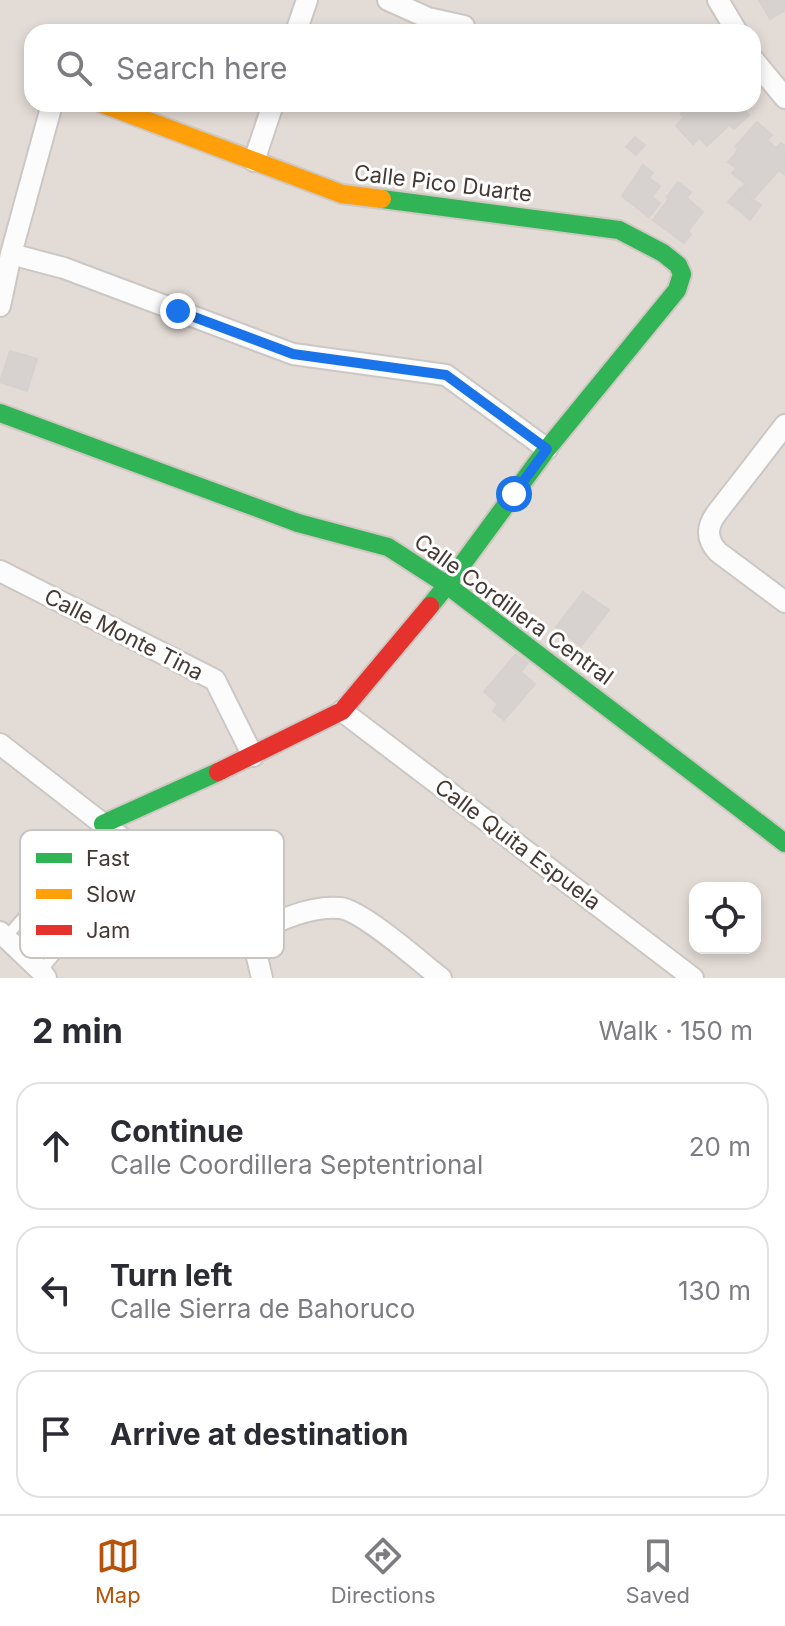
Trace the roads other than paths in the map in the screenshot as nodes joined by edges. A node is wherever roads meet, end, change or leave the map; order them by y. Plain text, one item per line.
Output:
1 (307, 0) edge
2 (388, 0) edge
3 (718, 0) edge
4 (299, 24) edge
5 (455, 24) edge
6 (732, 24) edge
7 (761, 69) edge
8 (785, 98) edge
9 (50, 112) edge
10 (124, 112) edge
11 (270, 112) edge
12 (254, 161) junction
13 (11, 254) junction
14 (0, 306) edge
15 (0, 413) edge
16 (785, 425) edge
17 (547, 449) junction
18 (0, 571) edge
19 (447, 585) junction
20 (785, 602) edge
21 (342, 711) junction
22 (0, 744) edge
23 (253, 756) junction
24 (103, 824) junction
25 (111, 830) edge
26 (785, 843) edge
27 (20, 917) edge
28 (284, 920) edge
29 (3, 934) edge
30 (20, 951) edge
31 (28, 958) edge
32 (257, 958) edge
33 (44, 974) edge
34 (262, 978) edge
35 (441, 978) edge
36 (693, 978) edge

1 - 4 street
2 - 5 street
3 - 6 street
7 - 8 street
9 - 13 street
10 - 12 street, Calle Pico Duarte
11 - 12 street
12 - 17 street, Calle Pico Duarte
13 - 14 street
13 - 17 street
15 - 19 street, Calle Cordillera Central
16 - 20 street
17 - 19 street
18 - 23 street, Calle Monte Tina
19 - 21 street
19 - 26 street, Calle Cordillera Central
21 - 23 street
21 - 36 street, Calle Quita Espuela
22 - 24 street
23 - 24 street
24 - 25 street
27 - 29 lane
28 - 35 street
29 - 30 street
31 - 33 street
32 - 34 street

